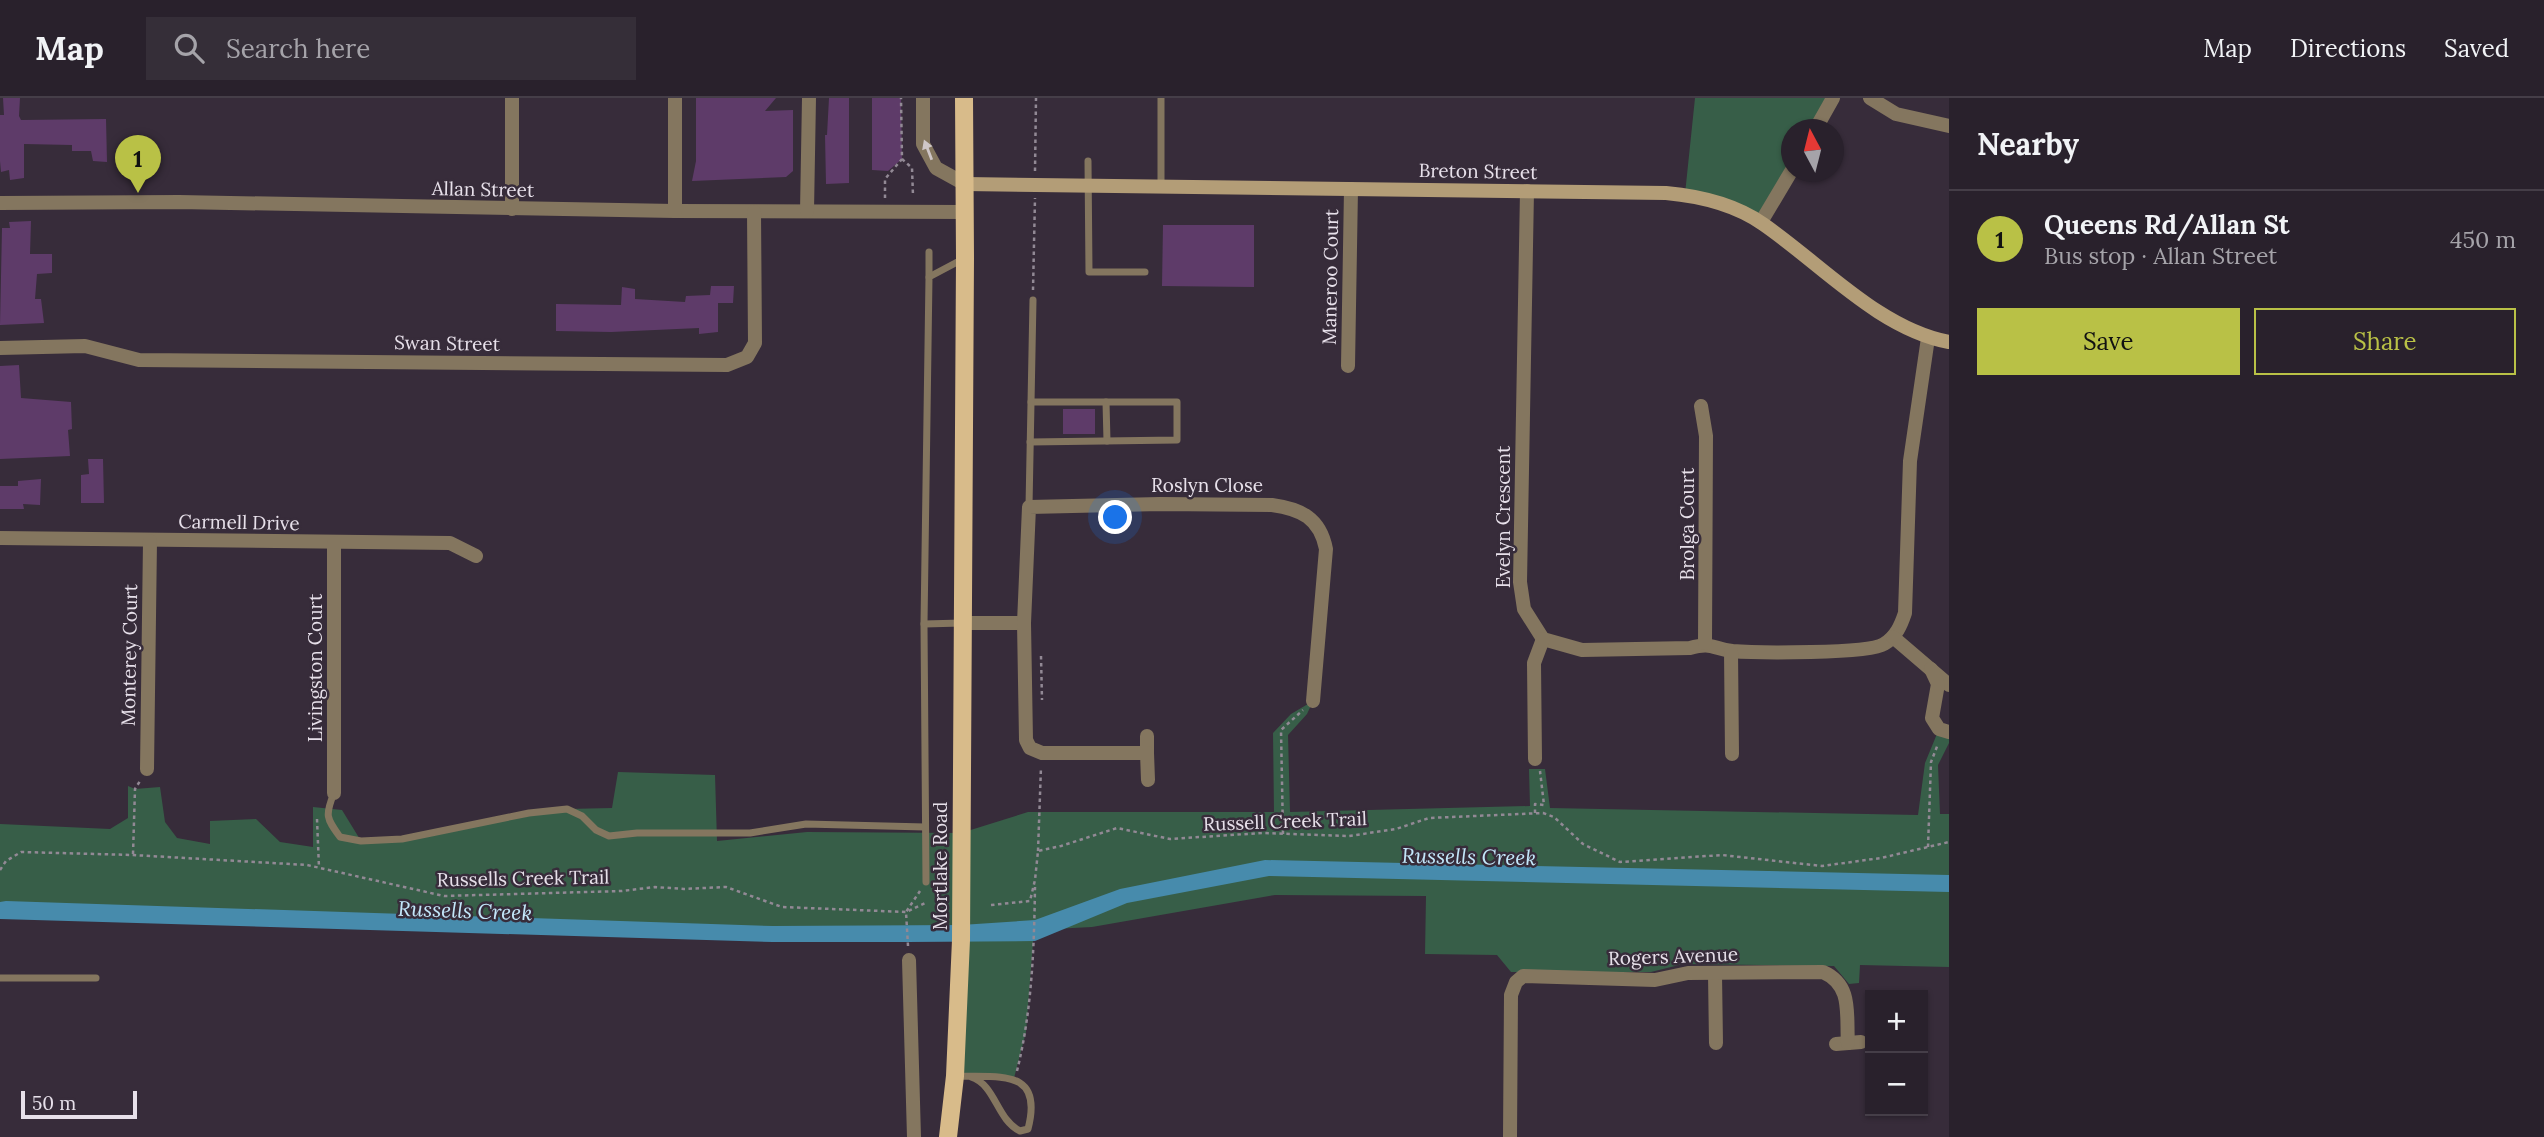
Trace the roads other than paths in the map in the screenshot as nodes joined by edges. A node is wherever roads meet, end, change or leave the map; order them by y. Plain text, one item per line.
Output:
1 (512, 98) edge
2 (675, 98) edge
3 (809, 98) edge
4 (923, 98) edge
5 (964, 98) edge
6 (1161, 98) edge
7 (1833, 98) edge
8 (1870, 98) edge
9 (1821, 119) edge
10 (1949, 126) edge
11 (1088, 161) dead end
12 (1784, 182) edge
13 (965, 184) junction
14 (1088, 186) junction
15 (1161, 187) junction
16 (1351, 188) junction
17 (1527, 191) junction
18 (0, 203) edge
19 (512, 209) junction
20 (675, 211) junction
21 (807, 211) junction
22 (754, 212) junction
23 (965, 212) junction
24 (1761, 222) junction
25 (929, 252) dead end
26 (965, 258) junction
27 (1145, 272) dead end
28 (929, 277) junction
29 (1033, 300) dead end
30 (1928, 338) junction
31 (1949, 342) edge
32 (0, 348) edge
33 (1348, 366) dead end
34 (1031, 402) junction
35 (1106, 402) junction
36 (1701, 406) dead end
37 (1107, 441) junction
38 (1030, 442) junction
39 (1029, 507) junction
40 (0, 538) edge
41 (150, 541) junction
42 (334, 543) junction
43 (476, 556) dead end
44 (962, 623) junction
45 (1024, 623) junction
46 (924, 624) junction
47 (1892, 637) junction
48 (1543, 639) junction
49 (1705, 643) junction
50 (1731, 651) junction
51 (1931, 670) junction
52 (1949, 685) edge
53 (1949, 697) edge
54 (1313, 701) road end
55 (1932, 710) junction
56 (1946, 732) edge
57 (1147, 736) dead end
58 (1147, 753) junction
59 (1732, 754) dead end
60 (1535, 759) road end
61 (147, 769) road end
62 (1148, 779) dead end
63 (334, 793) joint
64 (925, 827) junction
65 (926, 882) road end
66 (909, 960) road end
67 (1716, 974) junction
68 (0, 978) edge
69 (96, 978) dead end
70 (1716, 1043) dead end
71 (1848, 1043) dead end
72 (963, 1077) junction
73 (953, 1110) junction
74 (1012, 1126) junction
75 (1029, 1127) junction
76 (914, 1137) edge
77 (948, 1137) edge
78 (955, 1137) edge
79 (1018, 1137) edge
80 (1029, 1137) edge
81 (1510, 1137) edge

1 - 19 street
2 - 20 street
3 - 21 street
13 -> 4 street
5 - 13 main road, Mortlake Road
6 - 15 lane
7 - 9 street
8 - 10 street
11 - 14 lane
12 - 24 street
13 - 14 street, Breton Street
13 - 23 main road, Mortlake Road
14 - 15 street, Breton Street
14 - 27 lane
15 - 16 street, Breton Street
16 - 17 street, Breton Street
16 - 33 street, Maneroo Court
17 - 24 street, Breton Street
17 - 48 street, Evelyn Crescent
18 - 19 street, Allan Street
19 - 20 street, Allan Street
20 - 22 street, Allan Street
21 - 22 street, Allan Street
21 - 23 street, Allan Street
22 - 32 street, Swan Street
23 - 26 main road, Mortlake Road
24 - 30 street, Breton Street
25 - 28 lane, Mortlake Road
26 - 28 lane
26 - 44 main road, Mortlake Road
28 - 46 lane, Mortlake Road
29 - 34 lane
30 - 31 street, Breton Street
30 - 47 street
34 - 35 lane
34 - 38 lane
35 - 37 lane
35 - 37 lane
36 - 49 street, Brolga Court
37 - 38 lane
38 - 39 lane
39 - 45 street
39 - 54 street, Roslyn Close
40 - 41 street, Carmell Drive
41 - 42 street, Carmell Drive
41 - 61 street, Monterey Court
42 - 43 street, Carmell Drive
42 - 63 street, Livingston Court
44 - 45 street
44 - 46 lane
44 - 72 main road, Mortlake Road
45 - 58 street
46 - 64 lane, Mortlake Road
47 - 50 street
47 - 51 street
48 - 49 street
48 - 60 street
49 - 50 street
50 - 59 street
51 - 52 street
51 - 55 street
53 - 55 street
55 - 56 street
57 - 58 street
58 - 62 street
63 - 64 lane
64 - 65 lane, Mortlake Road
66 - 76 street
67 - 70 street
67 - 71 street, Rogers Avenue
67 - 81 street, Rogers Avenue
68 - 69 lane
72 - 73 main road, Mortlake Road
72 - 74 lane
72 - 75 lane
73 - 77 main road, Mortlake Road
73 - 78 main road, Mortlake Road
74 - 75 lane
74 - 79 lane
75 - 80 lane

